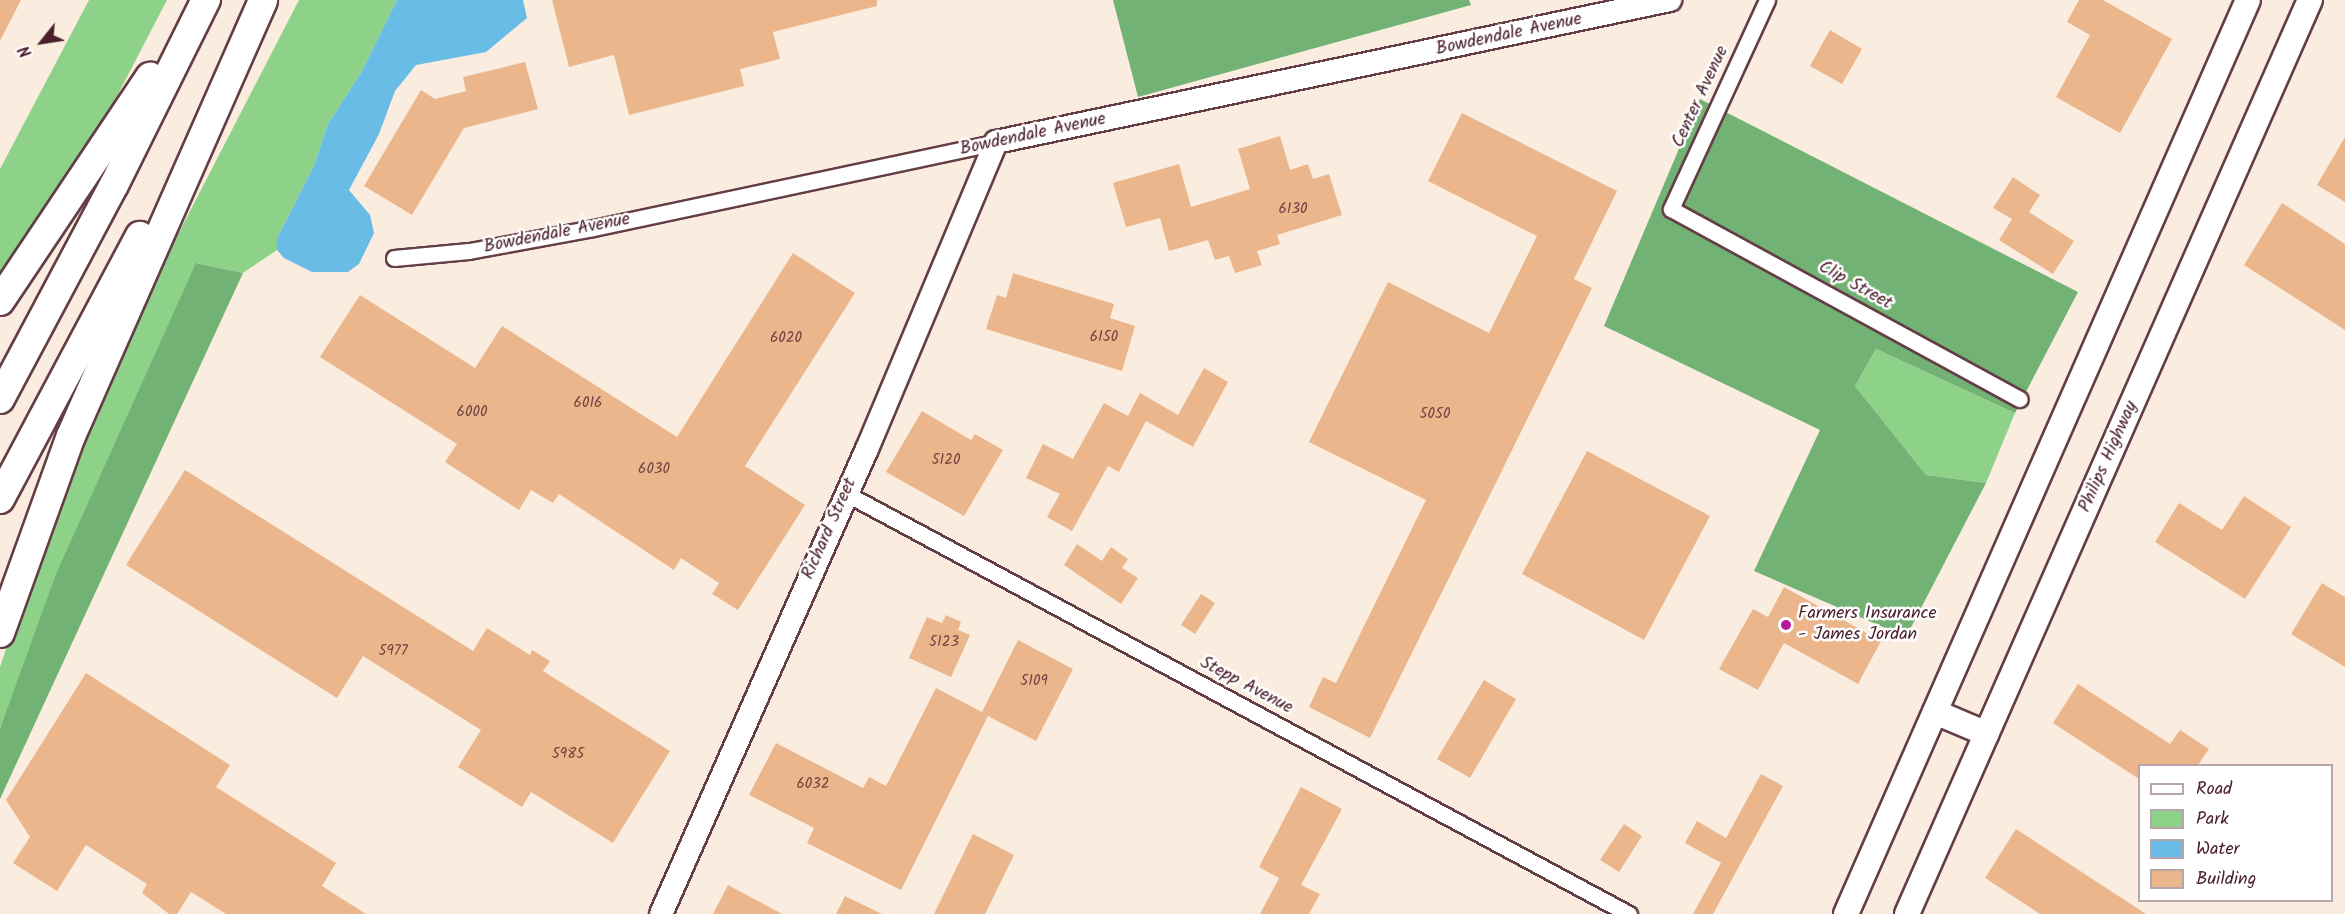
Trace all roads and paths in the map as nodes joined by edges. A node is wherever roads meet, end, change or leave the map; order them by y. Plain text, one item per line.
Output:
1 (200, 0) edge
2 (206, 0) edge
3 (263, 0) edge
4 (1670, 0) edge
5 (1767, 0) edge
6 (2248, 0) edge
7 (2310, 0) edge
8 (996, 142) junction
9 (1671, 209) joint
10 (394, 258) dead end
11 (0, 301) edge
12 (0, 399) edge
13 (2020, 399) dead end
14 (846, 493) junction
15 (0, 499) edge
16 (0, 633) edge
17 (1935, 712) junction
18 (1987, 734) junction
19 (661, 914) edge
20 (1629, 914) edge
21 (1846, 914) edge
22 (1907, 914) edge

1 - 11 highway
2 - 12 highway
3 - 15 highway
3 - 16 highway
4 - 8 street, Bowdendale Avenue
5 - 9 street, Center Avenue
6 - 17 main road
7 - 18 main road, Philips Highway
8 - 10 street, Bowdendale Avenue
8 - 14 street, Richard Street
9 - 13 street, Clip Street
14 - 19 street, Richard Street
14 - 20 street, Stepp Avenue
17 - 18 main road
17 - 21 main road
18 - 22 main road, Philips Highway

